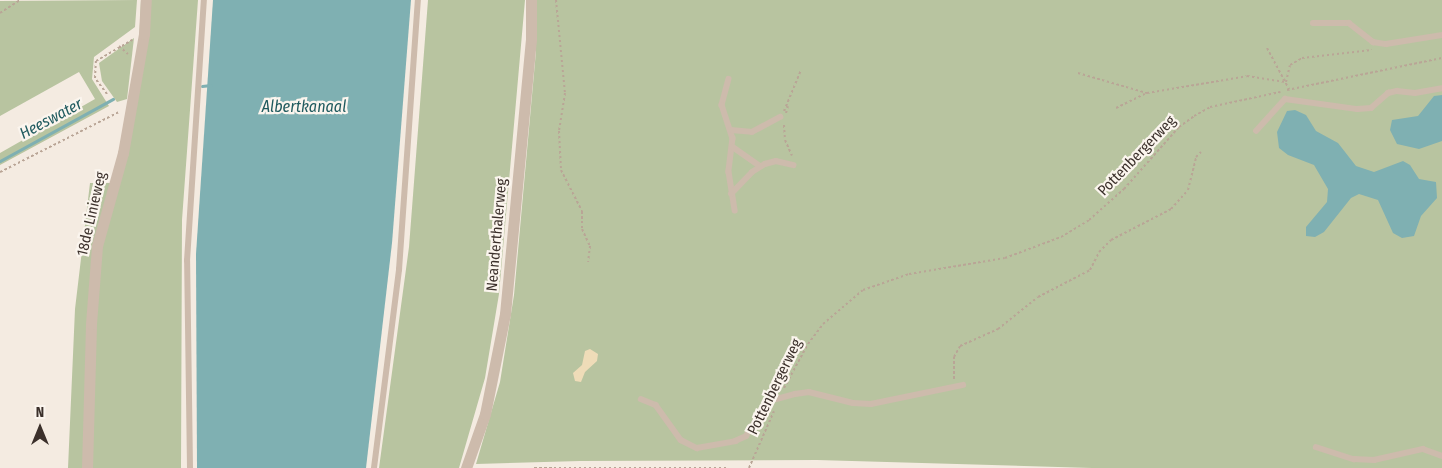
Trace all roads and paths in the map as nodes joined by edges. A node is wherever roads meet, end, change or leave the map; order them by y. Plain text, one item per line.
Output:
1 (20, 0) edge
2 (146, 0) edge
3 (204, 0) edge
4 (418, 0) edge
5 (531, 0) edge
6 (556, 0) edge
7 (0, 12) edge
8 (1313, 24) dead end
9 (1442, 36) edge
10 (1391, 44) junction
11 (119, 46) dead end
12 (1267, 48) dead end
13 (1442, 58) edge
14 (801, 70) dead end
15 (1078, 72) dead end
16 (729, 79) dead end
17 (1286, 82) junction
18 (1442, 88) edge
19 (1147, 93) junction
20 (107, 94) dead end
21 (122, 106) dead end
22 (788, 106) junction
23 (1116, 108) dead end
24 (780, 117) joint
25 (731, 130) junction
26 (1256, 131) dead end
27 (733, 147) junction
28 (1201, 152) dead end
29 (794, 165) joint
30 (760, 166) junction
31 (0, 172) edge
32 (731, 194) junction
33 (736, 211) dead end
34 (588, 262) dead end
35 (963, 385) dead end
36 (955, 387) junction
37 (641, 399) dead end
38 (778, 400) junction
39 (1316, 448) dead end
40 (1442, 456) edge
41 (87, 468) edge
42 (190, 468) edge
43 (374, 468) edge
44 (466, 468) edge
45 (534, 468) edge
46 (729, 468) edge
47 (749, 468) edge

1 - 7 path
2 - 41 street, 18de Linieweg
3 - 42 lane
4 - 43 lane
5 - 44 street, Neanderthalerweg
6 - 34 path
8 - 10 lane
9 - 10 lane
10 - 17 path
11 - 20 path
12 - 17 path
13 - 38 path, Pottenbergerweg
14 - 22 path
15 - 19 path
16 - 25 lane
17 - 19 path
18 - 26 lane
19 - 23 path
21 - 31 path
22 - 24 path
22 - 29 path
24 - 25 lane
25 - 27 lane
27 - 30 lane
27 - 32 lane
28 - 36 path
29 - 30 lane
30 - 32 lane
32 - 33 lane
35 - 36 lane
36 - 38 lane
37 - 38 lane
38 - 47 path, Pottenbergerweg
39 - 40 lane
45 - 46 path

